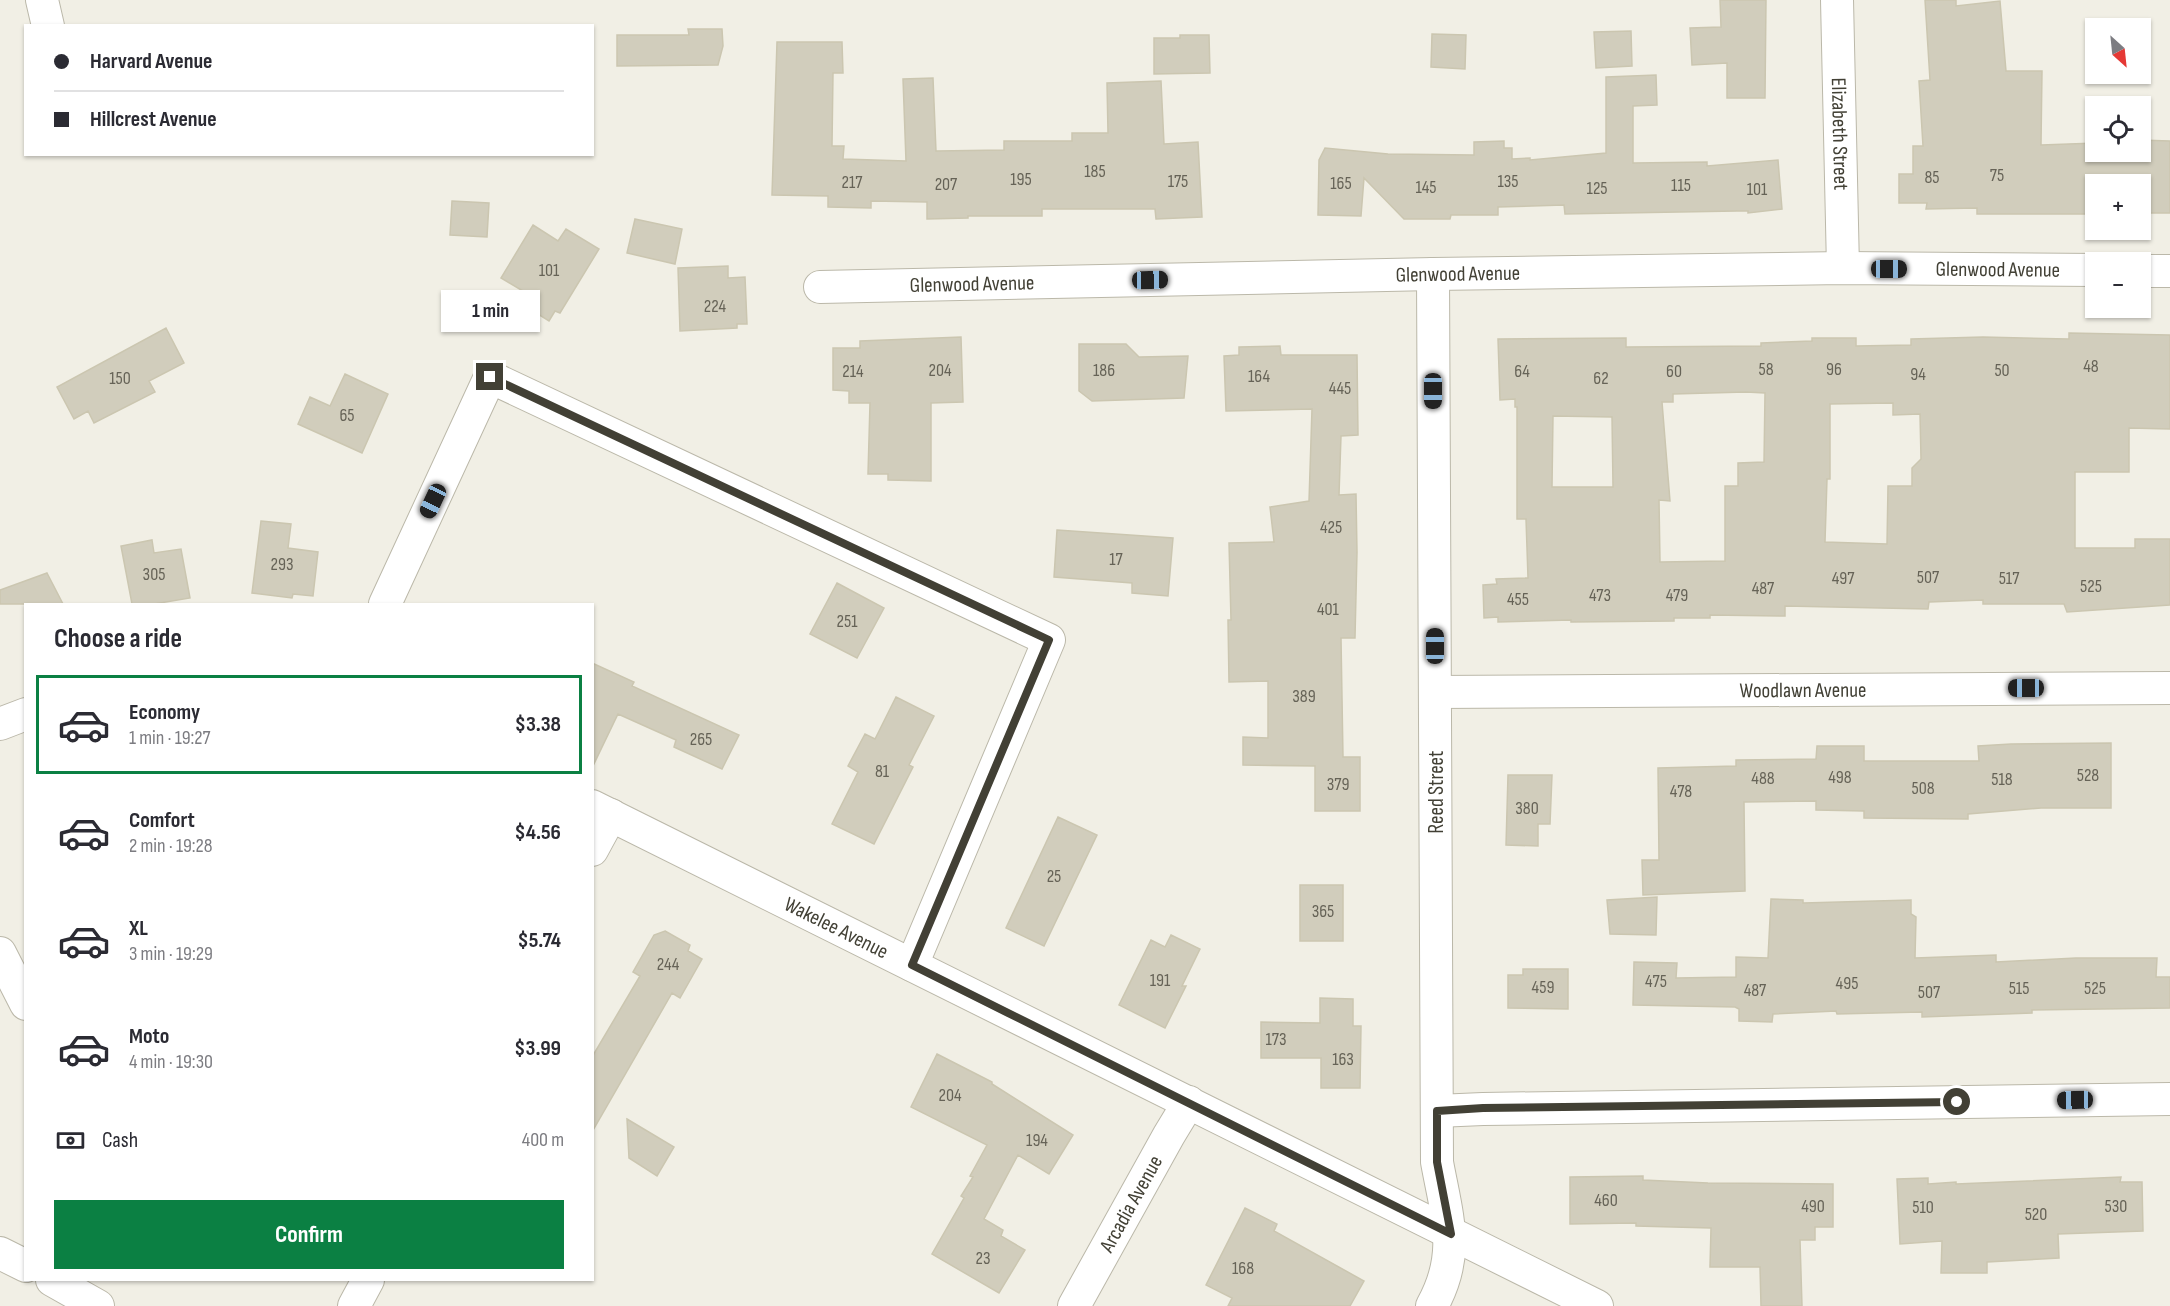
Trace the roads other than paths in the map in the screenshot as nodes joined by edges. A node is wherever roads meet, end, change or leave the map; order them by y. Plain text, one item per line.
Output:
1 (42, 0) edge
2 (1838, 0) edge
3 (48, 24) edge
4 (1844, 268) junction
5 (2085, 270) edge
6 (2151, 271) edge
7 (2170, 271) edge
8 (1433, 274) junction
9 (820, 287) dead end
10 (386, 603) edge
11 (2170, 688) edge
12 (1435, 692) junction
13 (24, 715) edge
14 (0, 724) edge
15 (602, 810) edge
16 (594, 842) edge
17 (0, 953) edge
18 (912, 965) junction
19 (24, 1000) edge
20 (2170, 1099) edge
21 (1189, 1102) junction
22 (1437, 1111) junction
23 (1451, 1234) junction
24 (0, 1253) edge
25 (24, 1265) edge
26 (54, 1281) edge
27 (367, 1281) edge
28 (98, 1306) edge
29 (354, 1306) edge
30 (1074, 1306) edge
31 (1432, 1306) edge
32 (1597, 1306) edge

1 - 3 street
2 - 4 street, Elizabeth Street
4 - 5 street, Glenwood Avenue
4 - 8 street, Glenwood Avenue
6 - 7 street
8 - 9 street, Glenwood Avenue
8 - 12 street, Reed Street
10 - 18 street
11 - 12 street, Woodlawn Avenue
12 - 22 street, Reed Street
13 - 14 street
15 - 16 street
15 - 18 street, Wakelee Avenue
17 - 19 street
18 - 21 street, Wakelee Avenue
20 - 22 street
21 - 23 street, Wakelee Avenue
21 - 30 street, Arcadia Avenue
22 - 23 street, Reed Street
23 - 31 street, Reed Street
23 - 32 street, Wakelee Avenue
24 - 25 street
26 - 28 street
27 - 29 street

